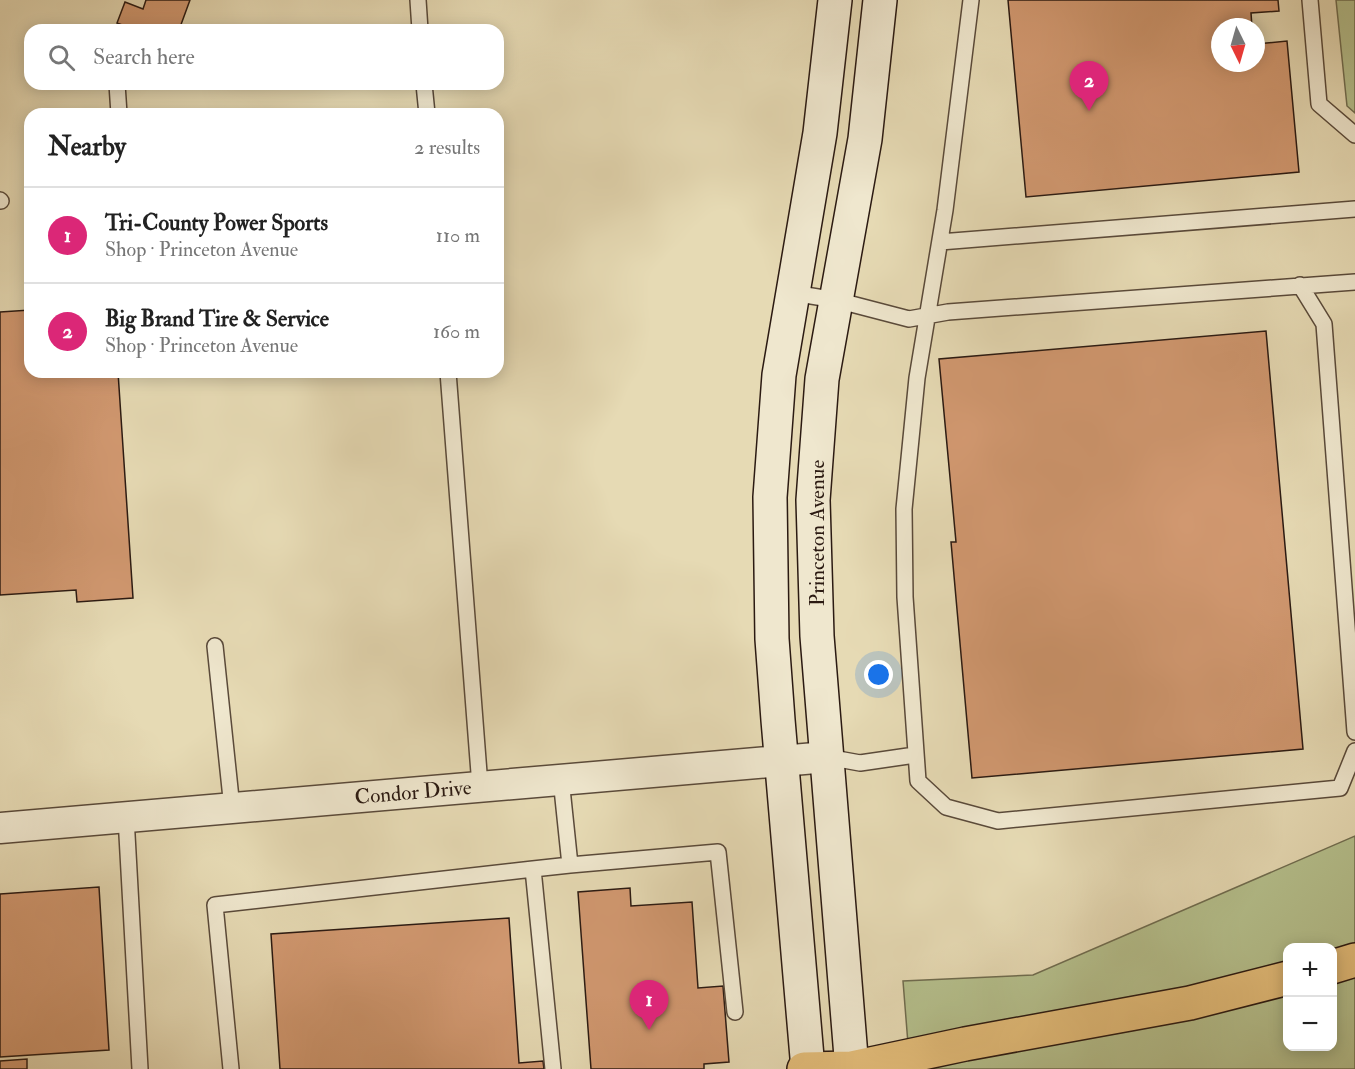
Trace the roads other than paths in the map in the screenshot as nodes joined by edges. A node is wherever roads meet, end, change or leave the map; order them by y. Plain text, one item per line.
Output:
1 (418, 0) edge
2 (835, 0) edge
3 (880, 0) edge
4 (971, 0) edge
5 (1310, 0) edge
6 (420, 24) edge
7 (117, 90) edge
8 (425, 90) edge
9 (119, 108) edge
10 (426, 108) edge
11 (1355, 135) edge
12 (1355, 209) edge
13 (940, 242) junction
14 (1355, 282) edge
15 (1300, 285) junction
16 (793, 293) junction
17 (836, 300) junction
18 (928, 315) junction
19 (447, 378) edge
20 (215, 646) dead end
21 (1355, 732) edge
22 (1355, 751) edge
23 (915, 755) junction
24 (827, 757) junction
25 (781, 761) junction
26 (561, 779) junction
27 (480, 786) junction
28 (1348, 787) edge
29 (232, 808) junction
30 (126, 817) junction
31 (0, 828) edge
32 (570, 865) junction
33 (533, 869) junction
34 (1355, 960) edge
35 (1337, 965) edge
36 (1283, 979) edge
37 (735, 1012) dead end
38 (140, 1069) edge
39 (231, 1069) edge
40 (553, 1069) edge
41 (806, 1069) edge
42 (852, 1069) edge

1 - 6 lane
2 - 16 street
3 - 17 street, Princeton Avenue
4 - 13 lane
5 - 11 lane
7 - 9 lane
8 - 10 lane
12 - 13 lane
13 - 18 lane
14 - 15 lane
15 - 18 lane
15 - 21 lane
16 - 17 lane
16 - 25 street
17 - 18 lane
17 - 24 street, Princeton Avenue
18 - 23 lane
19 - 27 lane
20 - 29 lane
22 - 28 lane
23 - 24 lane
23 - 28 lane
24 - 25 street, Condor Drive
24 - 42 street, Princeton Avenue
25 - 26 street, Condor Drive
25 - 41 street
26 - 27 street, Condor Drive
26 - 32 lane
27 - 29 street, Condor Drive
29 - 30 street, Condor Drive
30 - 31 street, Condor Drive
30 - 38 lane
32 - 33 lane
32 - 37 lane
33 - 39 lane
33 - 40 lane
34 - 35 highway
36 - 42 highway
41 - 42 highway

